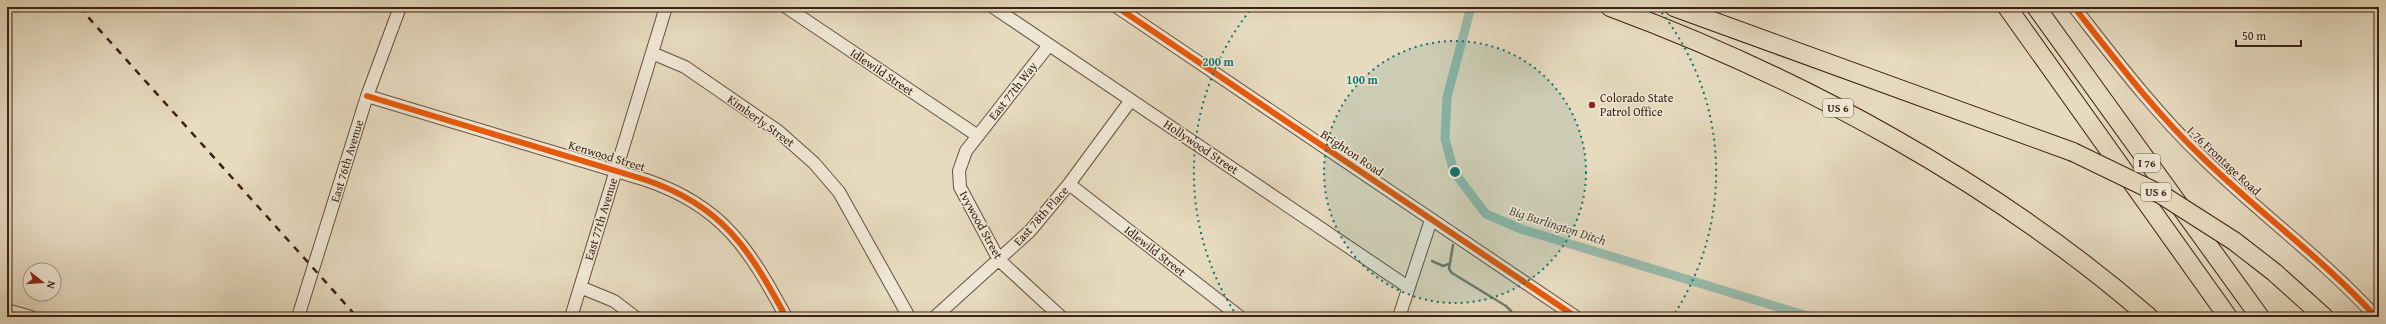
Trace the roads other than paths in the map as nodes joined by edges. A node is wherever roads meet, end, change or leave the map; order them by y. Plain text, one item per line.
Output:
1 (400, 7) edge
2 (666, 7) edge
3 (786, 7) edge
4 (993, 7) edge
5 (1117, 7) edge
6 (1610, 7) edge
7 (1674, 7) edge
8 (2007, 7) edge
9 (2036, 7) edge
10 (2074, 7) edge
11 (1049, 45) junction
12 (652, 53) junction
13 (367, 96) junction
14 (1131, 100) junction
15 (978, 136) junction
16 (616, 171) junction
17 (1069, 184) junction
18 (1431, 220) junction
19 (999, 260) junction
20 (580, 287) junction
21 (1408, 287) junction
22 (7, 310) edge
23 (31, 317) edge
24 (298, 317) edge
25 (571, 317) edge
26 (635, 317) edge
27 (786, 317) edge
28 (909, 317) edge
29 (935, 317) edge
30 (1061, 317) edge
31 (1240, 317) edge
32 (1399, 317) edge
33 (1576, 317) edge
34 (2149, 317) edge
35 (2228, 317) edge
36 (2260, 317) edge
37 (2324, 317) edge
38 (2376, 317) edge

1 - 13 street, East 76th Avenue
2 - 12 street, East 77th Avenue
3 - 15 street, Idlewild Street
4 - 11 street, Hollywood Street
5 - 18 street, Brighton Road
6 - 34 highway, US 6
7 - 37 highway, US 6, bridge
8 - 35 highway, I 76
9 - 36 highway, I 76
10 - 38 street, I-76 Frontage Road
11 - 14 street, Hollywood Street
11 - 15 street, East 77th Way
12 - 16 street, East 77th Avenue
12 - 28 street, Kimberly Street
13 - 16 street, Kenwood Street
13 - 24 street, East 76th Avenue
14 - 17 street, East 78th Place
14 - 21 street, Hollywood Street
15 - 19 street, Ivywood Street
16 - 20 street, East 77th Avenue
16 - 27 street, Kenwood Street
17 - 19 street, East 78th Place
17 - 31 street, Idlewild Street
18 - 21 street
18 - 33 street, Brighton Road
19 - 29 street, East 78th Place
19 - 30 street, Ivywood Street
20 - 25 street, East 77th Avenue
20 - 26 street
21 - 32 street
22 - 23 street

